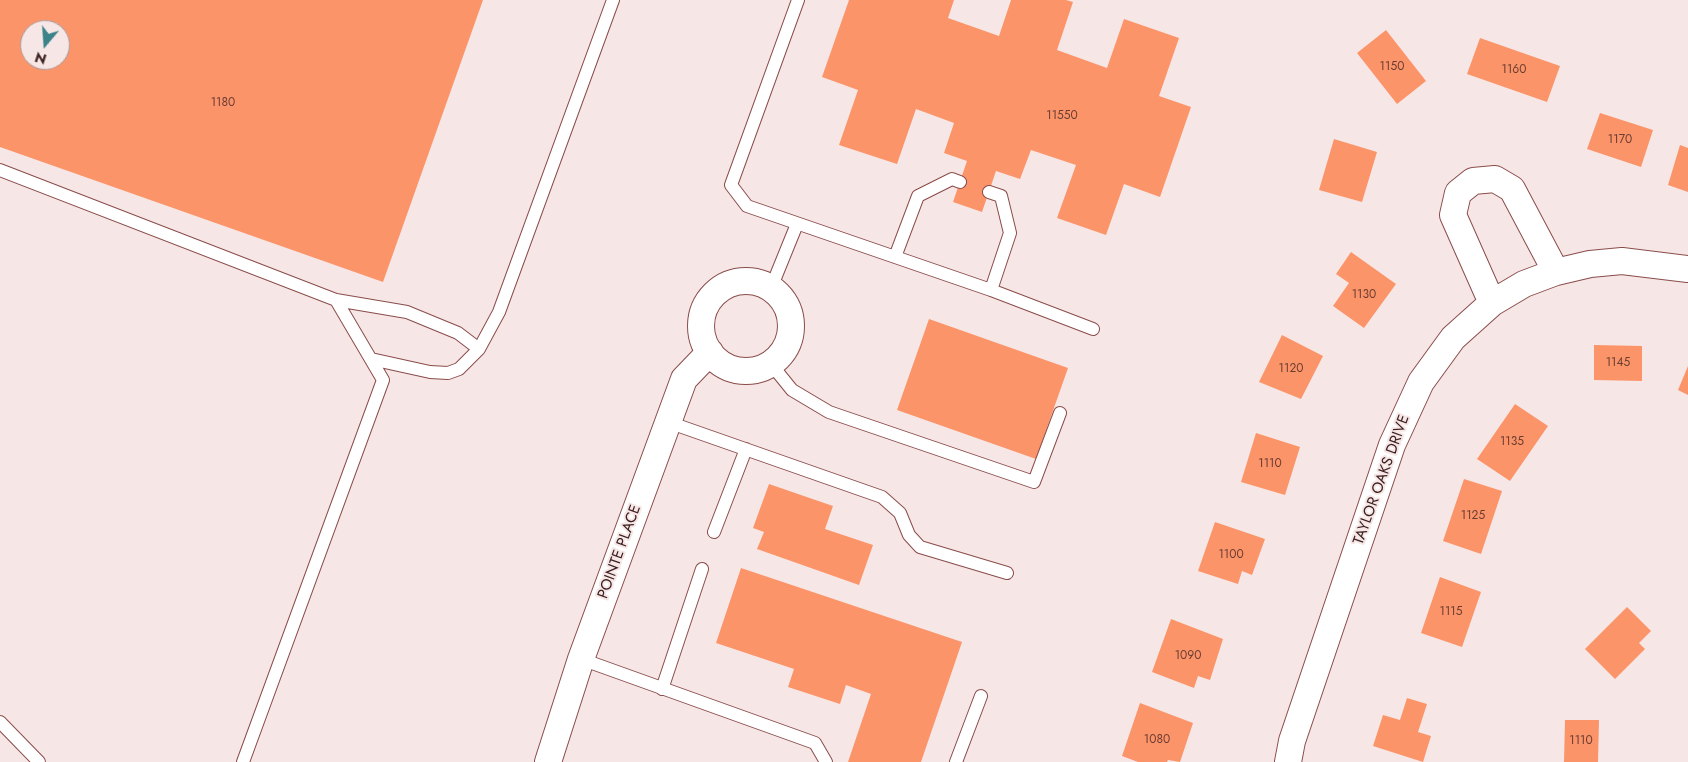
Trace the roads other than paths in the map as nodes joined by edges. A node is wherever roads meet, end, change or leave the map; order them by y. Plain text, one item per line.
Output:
1 (613, 0) edge
2 (798, 0) edge
3 (0, 170) edge
4 (960, 182) dead end
5 (989, 192) dead end
6 (797, 224) junction
7 (895, 257) junction
8 (1688, 269) edge
9 (1556, 272) junction
10 (771, 288) junction
11 (991, 290) junction
12 (336, 300) junction
13 (1492, 303) junction
14 (1093, 329) dead end
15 (478, 349) junction
16 (710, 352) junction
17 (371, 359) junction
18 (770, 364) junction
19 (1060, 413) dead end
20 (668, 422) junction
21 (746, 449) junction
22 (714, 532) dead end
23 (702, 569) dead end
24 (1007, 573) dead end
25 (581, 659) junction
26 (662, 689) junction
27 (981, 696) dead end
28 (0, 722) edge
29 (554, 760) edge
30 (39, 762) edge
31 (243, 762) edge
32 (826, 762) edge
33 (956, 762) edge
34 (1288, 762) edge

1 - 15 lane
2 - 6 lane
3 - 12 lane
4 - 7 lane
5 - 11 lane
6 - 7 lane
6 - 10 lane
7 - 11 lane
8 - 9 street, TAYLOR OAKS DRIVE
9 - 13 street, TAYLOR OAKS DRIVE
9 - 13 street
10 - 16 street
10 - 18 street
11 - 14 lane
12 - 15 lane
12 - 17 lane
13 - 34 street, TAYLOR OAKS DRIVE
15 - 17 lane
16 - 18 street
16 - 20 street, POINTE PLACE
17 - 31 lane
18 - 19 lane
20 - 21 lane
20 - 25 street, POINTE PLACE
21 - 22 lane
21 - 24 lane
23 - 26 lane
25 - 26 lane
25 - 29 street, POINTE PLACE
26 - 32 lane
27 - 33 lane
28 - 30 lane

